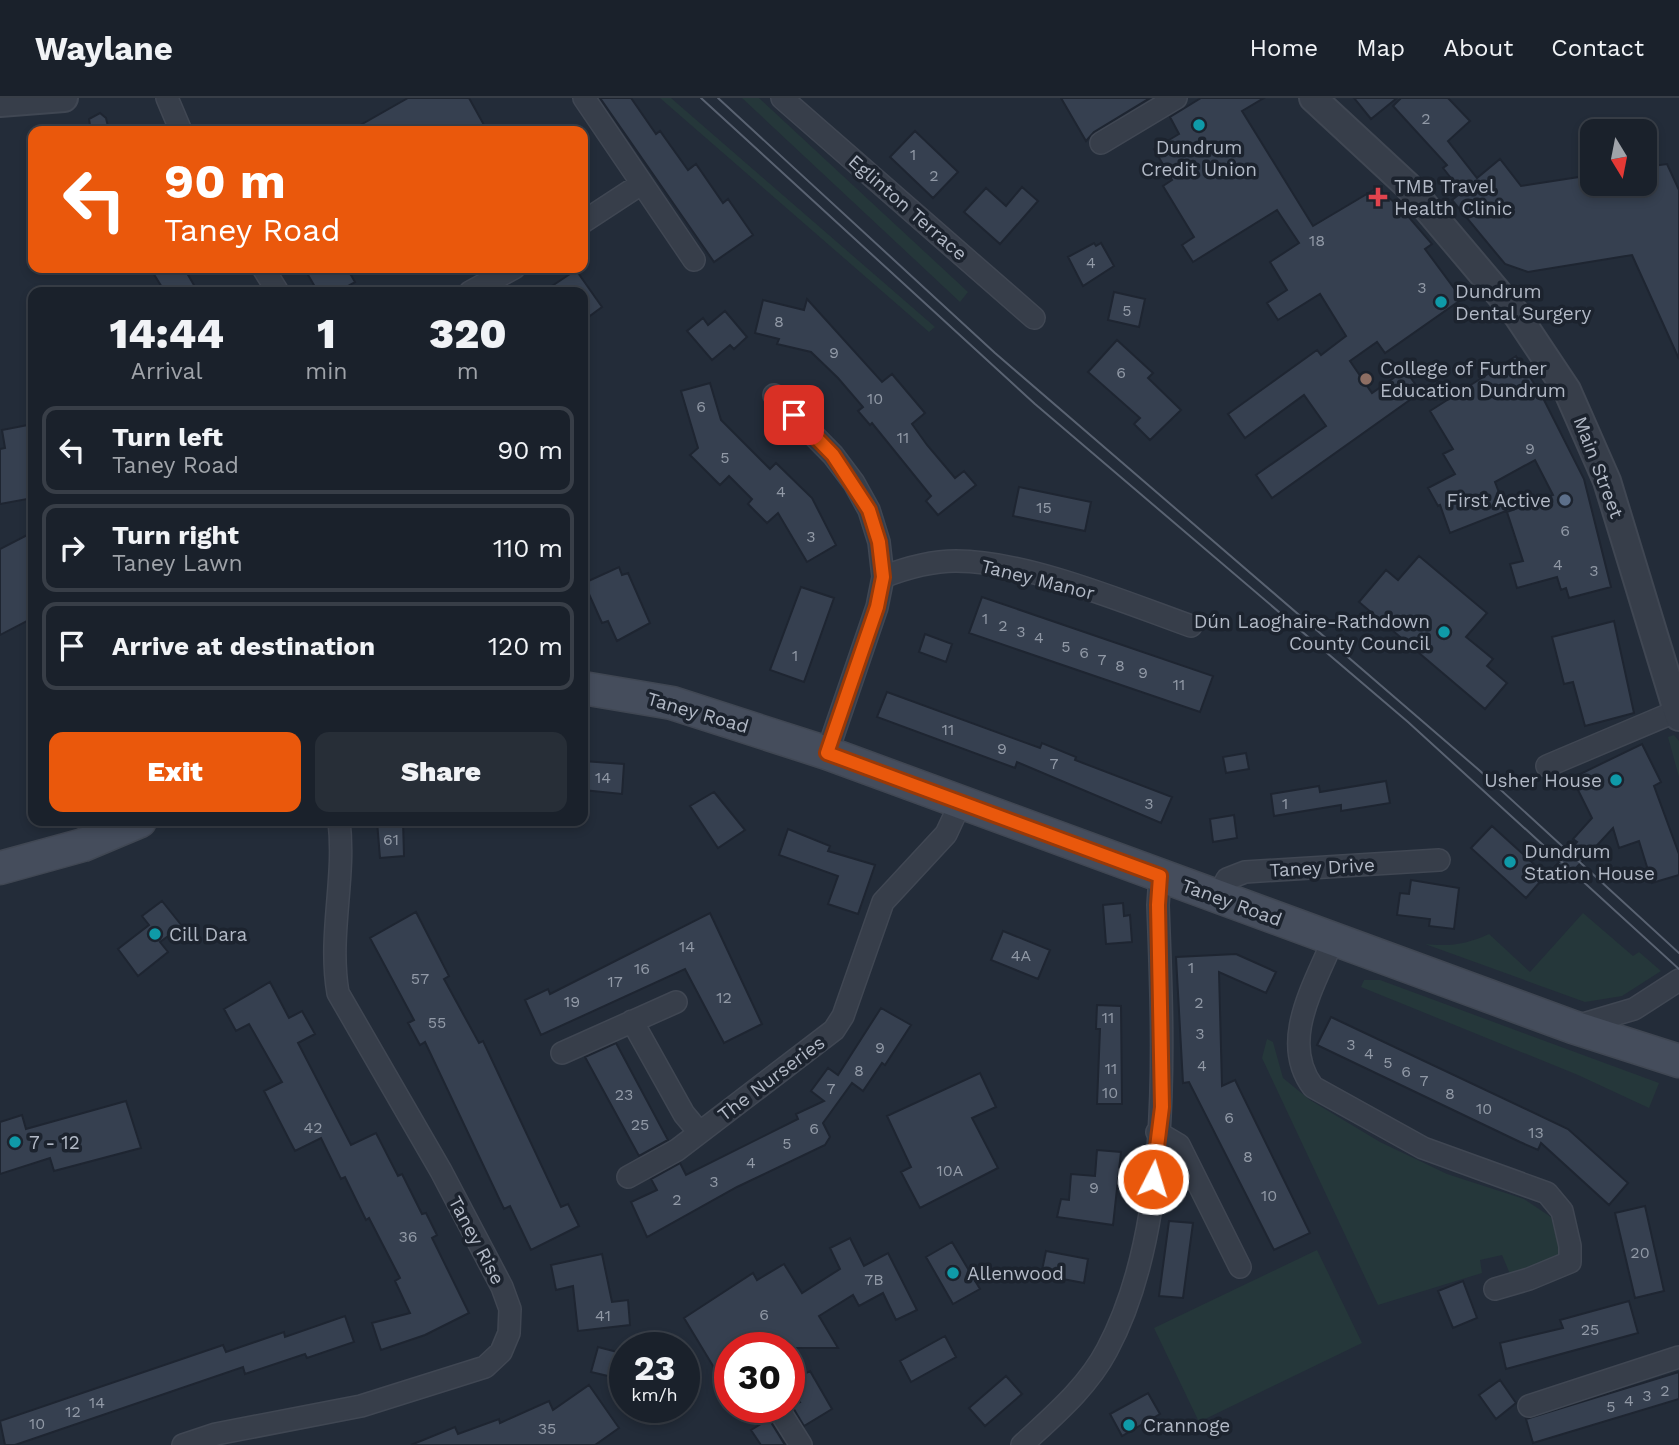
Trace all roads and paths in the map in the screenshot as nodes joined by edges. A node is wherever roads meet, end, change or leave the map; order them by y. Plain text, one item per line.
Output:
1 (64, 98) edge
2 (167, 98) edge
3 (584, 98) edge
4 (782, 98) edge
5 (1176, 98) edge
6 (1313, 98) edge
7 (0, 103) edge
8 (179, 126) edge
9 (1101, 144) dead end
10 (641, 184) junction
11 (588, 219) edge
12 (694, 260) dead end
13 (505, 273) edge
14 (479, 287) edge
15 (1034, 318) dead end
16 (775, 395) dead end
17 (883, 577) junction
18 (1191, 626) dead end
19 (588, 689) edge
20 (1678, 714) edge
21 (827, 753) junction
22 (1547, 766) dead end
23 (960, 804) junction
24 (128, 826) edge
25 (339, 826) edge
26 (1439, 860) dead end
27 (0, 868) edge
28 (1160, 876) junction
29 (1218, 897) junction
30 (1333, 940) junction
31 (1679, 980) edge
32 (676, 1002) dead end
33 (632, 1021) junction
34 (1573, 1027) junction
35 (562, 1053) dead end
36 (1670, 1057) edge
37 (699, 1132) junction
38 (1157, 1132) junction
39 (628, 1177) dead end
40 (1240, 1267) dead end
41 (1495, 1289) dead end
42 (1679, 1357) edge
43 (1529, 1406) dead end
44 (787, 1423) edge
45 (183, 1445) edge
46 (801, 1445) edge
47 (1022, 1445) edge

1 - 7 street
2 - 8 street
3 - 10 street
4 - 15 street, Eglinton Terrace
5 - 9 street
6 - 20 street, Main Street
10 - 11 street
10 - 12 street
13 - 14 street
16 - 17 street
17 - 18 street, Taney Manor
17 - 21 street
19 - 21 main road, Taney Road
20 - 22 street
21 - 23 main road, Taney Road
23 - 28 main road, Taney Road
23 - 37 street, The Nurseries
24 - 27 main road
25 - 45 street, Taney Rise
26 - 29 street, Taney Drive
28 - 29 main road, Taney Road
28 - 38 street
29 - 30 main road, Taney Road
30 - 34 main road, Taney Road
30 - 41 street
31 - 34 street
32 - 33 street
33 - 35 street
33 - 37 street, The Nurseries
34 - 36 main road, Taney Road
37 - 39 street, The Nurseries
38 - 40 street
38 - 47 street
42 - 43 street
44 - 46 street

